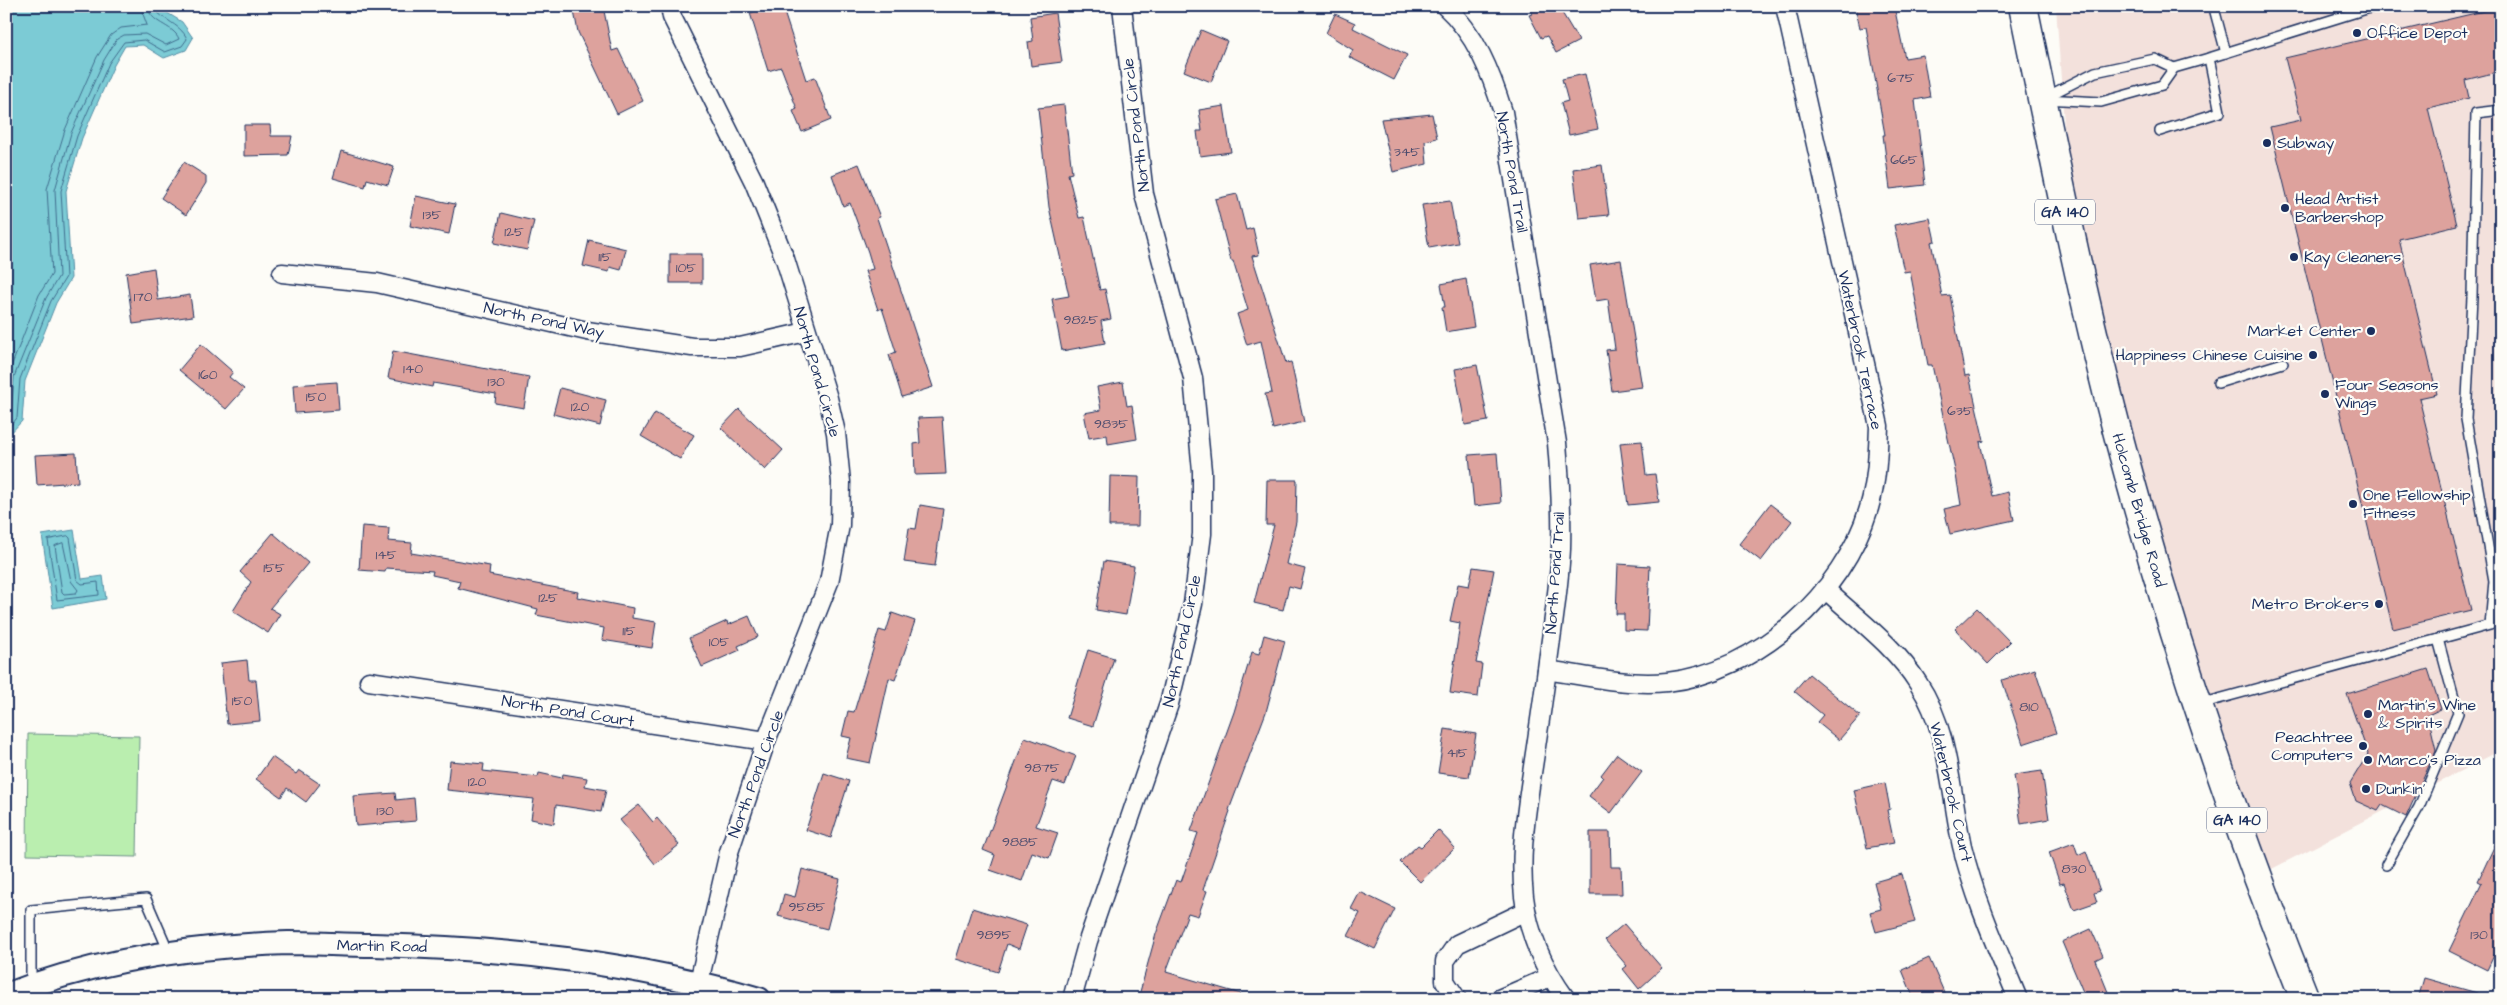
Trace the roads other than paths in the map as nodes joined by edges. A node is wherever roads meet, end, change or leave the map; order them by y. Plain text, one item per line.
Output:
1 (670, 6) edge
2 (1122, 6) edge
3 (1445, 6) edge
4 (1785, 6) edge
5 (2023, 6) edge
6 (2376, 6) edge
7 (2215, 12) dead end
8 (2226, 53) junction
9 (2209, 58) junction
10 (2174, 68) junction
11 (2042, 99) junction
12 (2501, 110) edge
13 (2160, 131) dead end
14 (282, 273) dead end
15 (806, 332) junction
16 (2283, 363) dead end
17 (2218, 383) dead end
18 (1825, 589) junction
19 (2438, 639) junction
20 (1547, 670) junction
21 (369, 681) dead end
22 (2198, 704) junction
23 (766, 742) junction
24 (2386, 865) dead end
25 (1526, 912) junction
26 (170, 954) junction
27 (1550, 977) junction
28 (31, 986) junction
29 (697, 990) edge
30 (6, 995) edge
31 (759, 999) edge
32 (1072, 999) edge
33 (1457, 999) edge
34 (1499, 999) edge
35 (1566, 999) edge
36 (2018, 999) edge
37 (2305, 999) edge

1 - 15 street, North Pond Circle
2 - 32 street, North Pond Circle
3 - 20 street, North Pond Trail
4 - 18 street, Waterbrook Terrace
5 - 11 main road, Holcomb Bridge Road / GA 140
6 - 8 lane
7 - 8 lane
8 - 9 lane
9 - 10 lane
9 - 13 lane
10 - 11 lane
10 - 11 lane
11 - 22 main road, Holcomb Bridge Road / GA 140
12 - 19 lane
14 - 15 street, North Pond Way
15 - 23 street, North Pond Circle
16 - 17 lane
18 - 20 street, Waterbrook Terrace
18 - 36 street, Waterbrook Court
19 - 22 lane
19 - 24 lane
20 - 25 street, North Pond Trail
21 - 23 street, North Pond Court
22 - 37 main road, Holcomb Bridge Road / GA 140
23 - 29 street, North Pond Circle
25 - 27 street, North Pond Trail
25 - 33 street
26 - 28 street, Martin Road
26 - 28 lane
26 - 29 street, Martin Road
27 - 34 street
27 - 35 street, North Pond Trail
28 - 30 street, Martin Road
29 - 31 street, Martin Road

